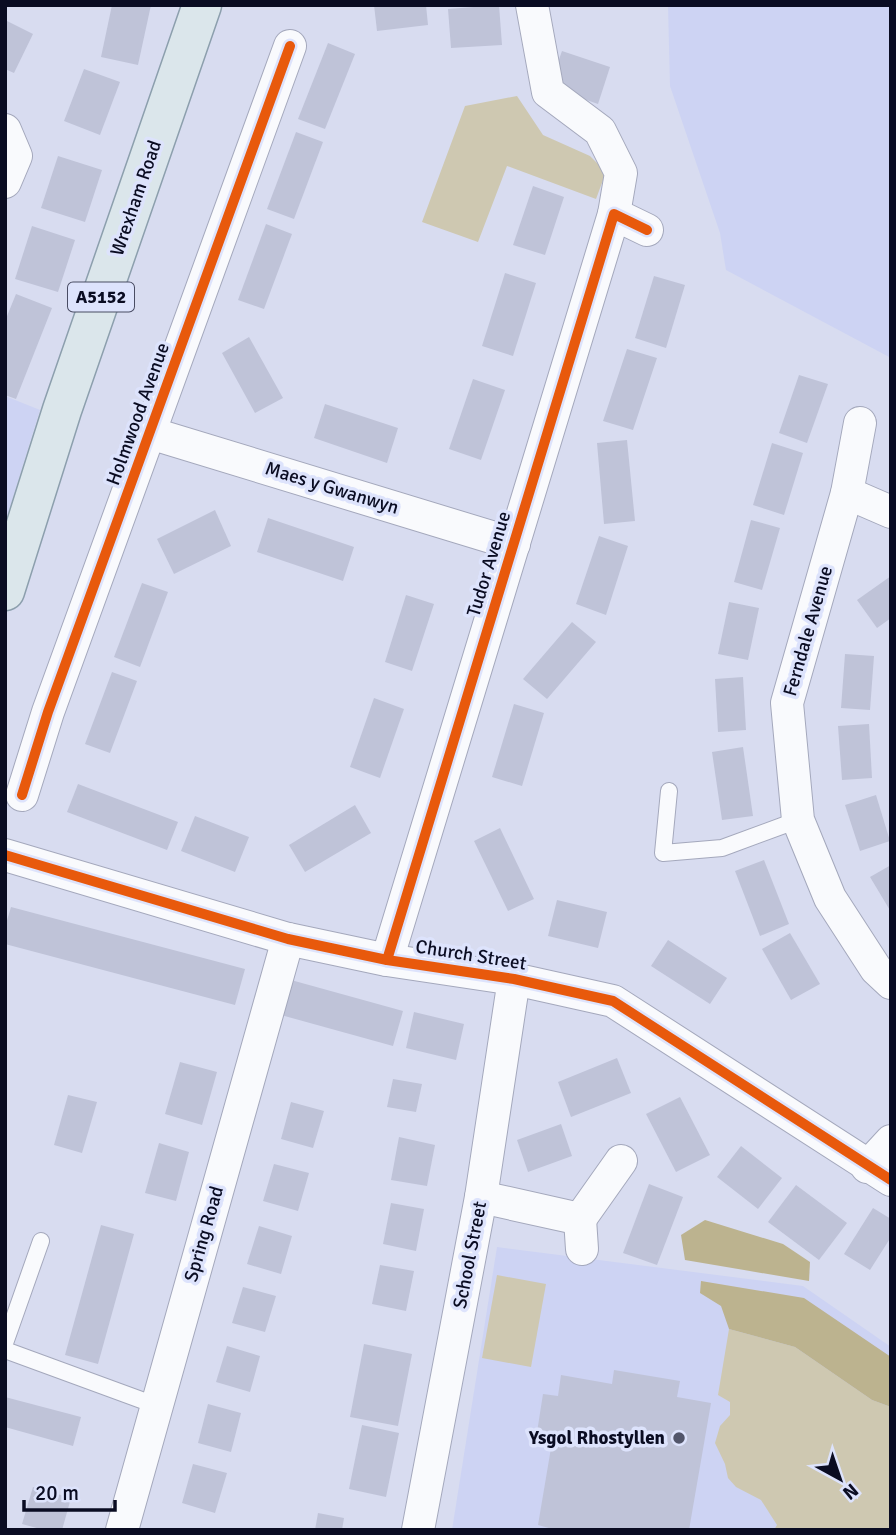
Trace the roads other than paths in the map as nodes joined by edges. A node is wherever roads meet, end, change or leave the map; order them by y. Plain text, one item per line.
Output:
1 (202, 5) edge
2 (532, 5) edge
3 (290, 46) dead end
4 (5, 130) edge
5 (5, 183) edge
6 (614, 214) junction
7 (648, 230) dead end
8 (860, 423) dead end
9 (150, 433) junction
10 (847, 493) junction
11 (891, 512) edge
12 (514, 544) junction
13 (5, 591) edge
14 (669, 791) dead end
15 (22, 795) dead end
16 (798, 820) junction
17 (5, 855) edge
18 (288, 939) junction
19 (387, 960) junction
20 (514, 979) junction
21 (891, 983) edge
22 (891, 1141) edge
23 (621, 1161) dead end
24 (879, 1174) edge
25 (481, 1197) junction
26 (41, 1241) dead end
27 (5, 1343) edge
28 (5, 1350) edge
29 (155, 1405) junction
30 (122, 1530) edge
31 (418, 1530) edge

1 - 13 main road, Wrexham Road / A5152
2 - 6 street, Tudor Avenue
3 - 9 street, Holmwood Avenue
4 - 5 street
6 - 7 street
6 - 12 street, Tudor Avenue
8 - 10 street, Ferndale Avenue
9 - 12 street, Maes y Gwanwyn
9 - 15 street, Holmwood Avenue
10 - 11 street
10 - 16 street, Ferndale Avenue
12 - 19 street, Tudor Avenue
14 - 16 lane
16 - 21 street, Ferndale Avenue
17 - 18 street, Church Street
18 - 19 street, Church Street
18 - 29 street, Spring Road
19 - 20 street, Church Street
20 - 24 street, Church Street
20 - 25 street, School Street
22 - 24 street
23 - 25 street
25 - 31 street, School Street
26 - 27 lane
28 - 29 lane
29 - 30 street, Spring Road

